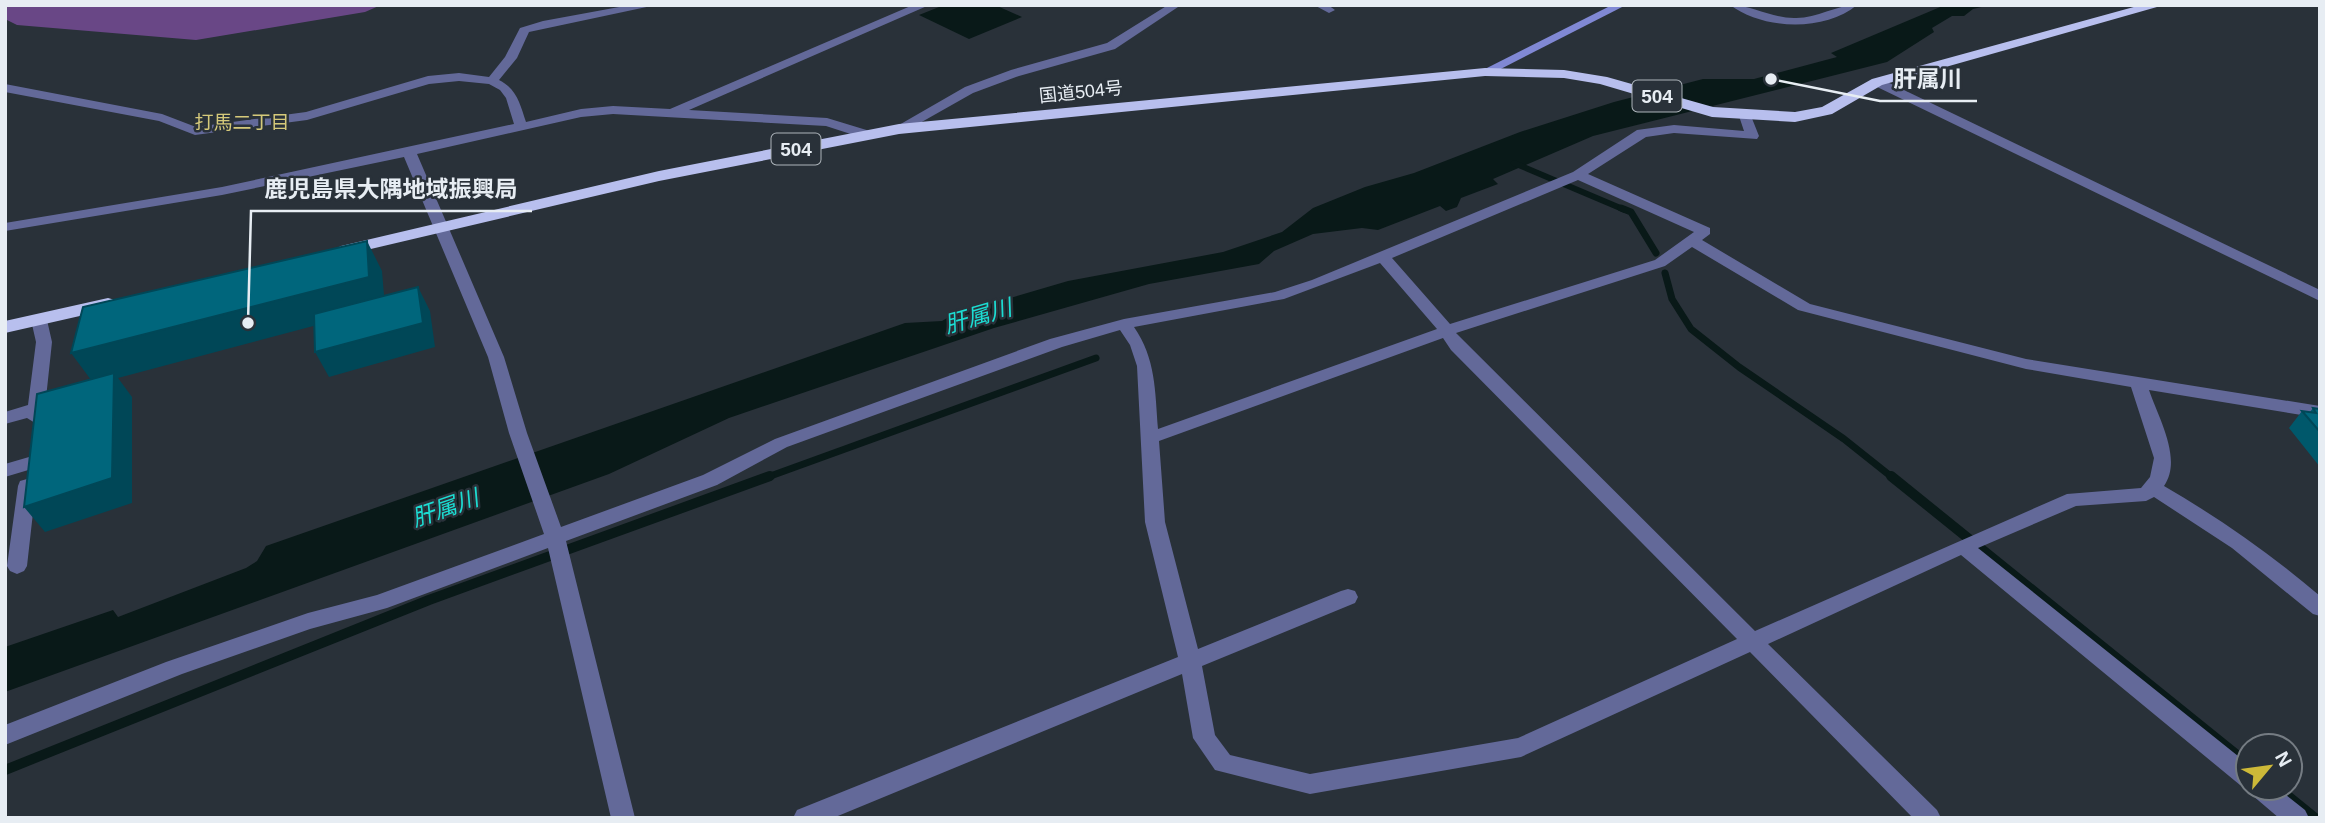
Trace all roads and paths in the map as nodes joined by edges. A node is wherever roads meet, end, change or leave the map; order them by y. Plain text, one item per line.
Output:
1 (651, 5) edge
2 (1176, 5) edge
3 (1621, 5) edge
4 (1735, 5) edge
5 (1852, 5) edge
6 (2157, 5) edge
7 (920, 6) edge
8 (1485, 72) junction
9 (492, 80) junction
10 (1877, 82) junction
11 (5, 88) edge
12 (666, 115) junction
13 (1745, 116) junction
14 (521, 127) junction
15 (899, 129) junction
16 (868, 135) junction
17 (409, 152) junction
18 (1578, 175) junction
19 (5, 227) edge
20 (442, 228) junction
21 (1694, 242) junction
22 (320, 256) edge
23 (1382, 256) junction
24 (2320, 296) edge
25 (131, 299) edge
26 (39, 320) junction
27 (1124, 324) junction
28 (5, 327) edge
29 (1446, 331) junction
30 (2138, 382) junction
31 (36, 409) junction
32 (2320, 412) edge
33 (5, 418) edge
34 (1150, 438) junction
35 (31, 450) junction
36 (5, 471) edge
37 (2151, 487) junction
38 (551, 529) junction
39 (1964, 547) junction
40 (17, 566) dead end
41 (1348, 597) dead end
42 (2320, 608) edge
43 (1753, 641) junction
44 (1190, 661) junction
45 (5, 735) edge
46 (2234, 767) edge
47 (2277, 802) edge
48 (623, 818) edge
49 (805, 818) edge
50 (1929, 818) edge
51 (2297, 818) edge

1 - 9 street
2 - 15 street
3 - 8 street
4 - 5 street
6 - 10 highway, 国道504号 / 504
7 - 12 street
8 - 13 highway, 国道504号 / 504
8 - 15 highway, 国道504号 / 504
9 - 11 street
9 - 14 street
10 - 13 highway, 国道504号 / 504
10 - 24 street
12 - 14 street
12 - 16 street
13 - 18 street
14 - 17 street
15 - 16 highway, 国道504号 / 504
16 - 20 highway, 国道504号 / 504
17 - 19 street
17 - 20 street
18 - 21 street
18 - 23 street
20 - 22 highway, 国道504号 / 504
20 - 38 street
21 - 29 street
21 - 30 street
23 - 27 street
23 - 29 street
25 - 26 highway
26 - 28 highway
26 - 31 street
27 - 34 street
27 - 38 street
29 - 34 street
29 - 43 street
30 - 32 street
30 - 37 street
31 - 33 street
31 - 35 street
34 - 44 street
35 - 36 street
35 - 40 street
37 - 39 street
37 - 42 street
38 - 45 street
38 - 48 street
39 - 43 street
39 - 46 street
41 - 44 street
43 - 44 street
43 - 50 street
44 - 49 street
47 - 51 street

